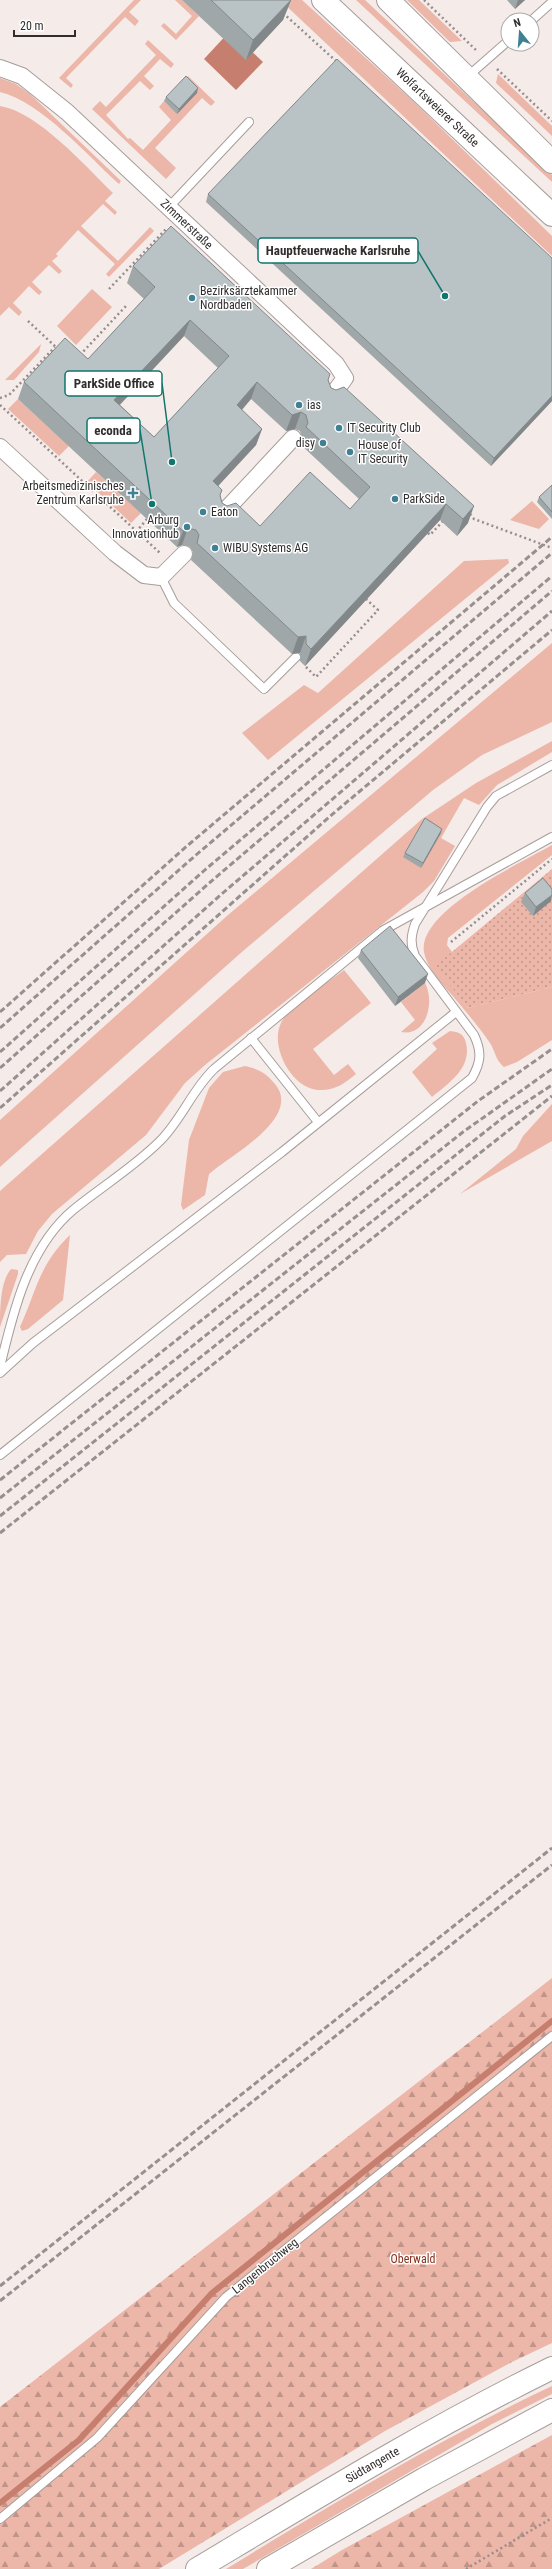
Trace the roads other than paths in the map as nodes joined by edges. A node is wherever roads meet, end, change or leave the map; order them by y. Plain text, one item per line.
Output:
1 (323, 0) edge
2 (388, 0) edge
3 (552, 2) edge
4 (540, 13) edge
5 (500, 47) edge
6 (0, 68) edge
7 (465, 79) junction
8 (249, 122) dead end
9 (552, 162) edge
10 (172, 213) junction
11 (552, 215) edge
12 (331, 397) edge
13 (293, 438) dead end
14 (0, 447) edge
15 (223, 513) edge
16 (184, 554) dead end
17 (161, 577) junction
18 (295, 658) road end
19 (552, 765) edge
20 (552, 837) edge
21 (427, 906) junction
22 (456, 1012) junction
23 (251, 1038) junction
24 (318, 1122) junction
25 (0, 1367) edge
26 (0, 1372) edge
27 (0, 1455) edge
28 (552, 2036) edge
29 (552, 2368) edge
30 (552, 2410) edge
31 (0, 2519) edge
32 (197, 2569) edge
33 (268, 2569) edge

1 - 11 main road, Wolfartsweierer Straße
2 - 7 main road
3 - 4 lane
5 - 7 lane
6 - 10 street, Zimmerstraße
7 - 9 main road
8 - 10 lane
10 - 12 street, Zimmerstraße
13 - 15 street
14 - 17 street
16 - 17 street
17 - 18 lane
19 - 21 lane
20 - 21 lane
21 - 22 lane
21 - 23 lane
22 - 24 lane
22 - 27 lane
23 - 24 lane
23 - 25 lane
24 - 26 lane
28 - 31 lane, Langenbruchweg
29 - 32 main road, Südtangente
30 - 33 main road

